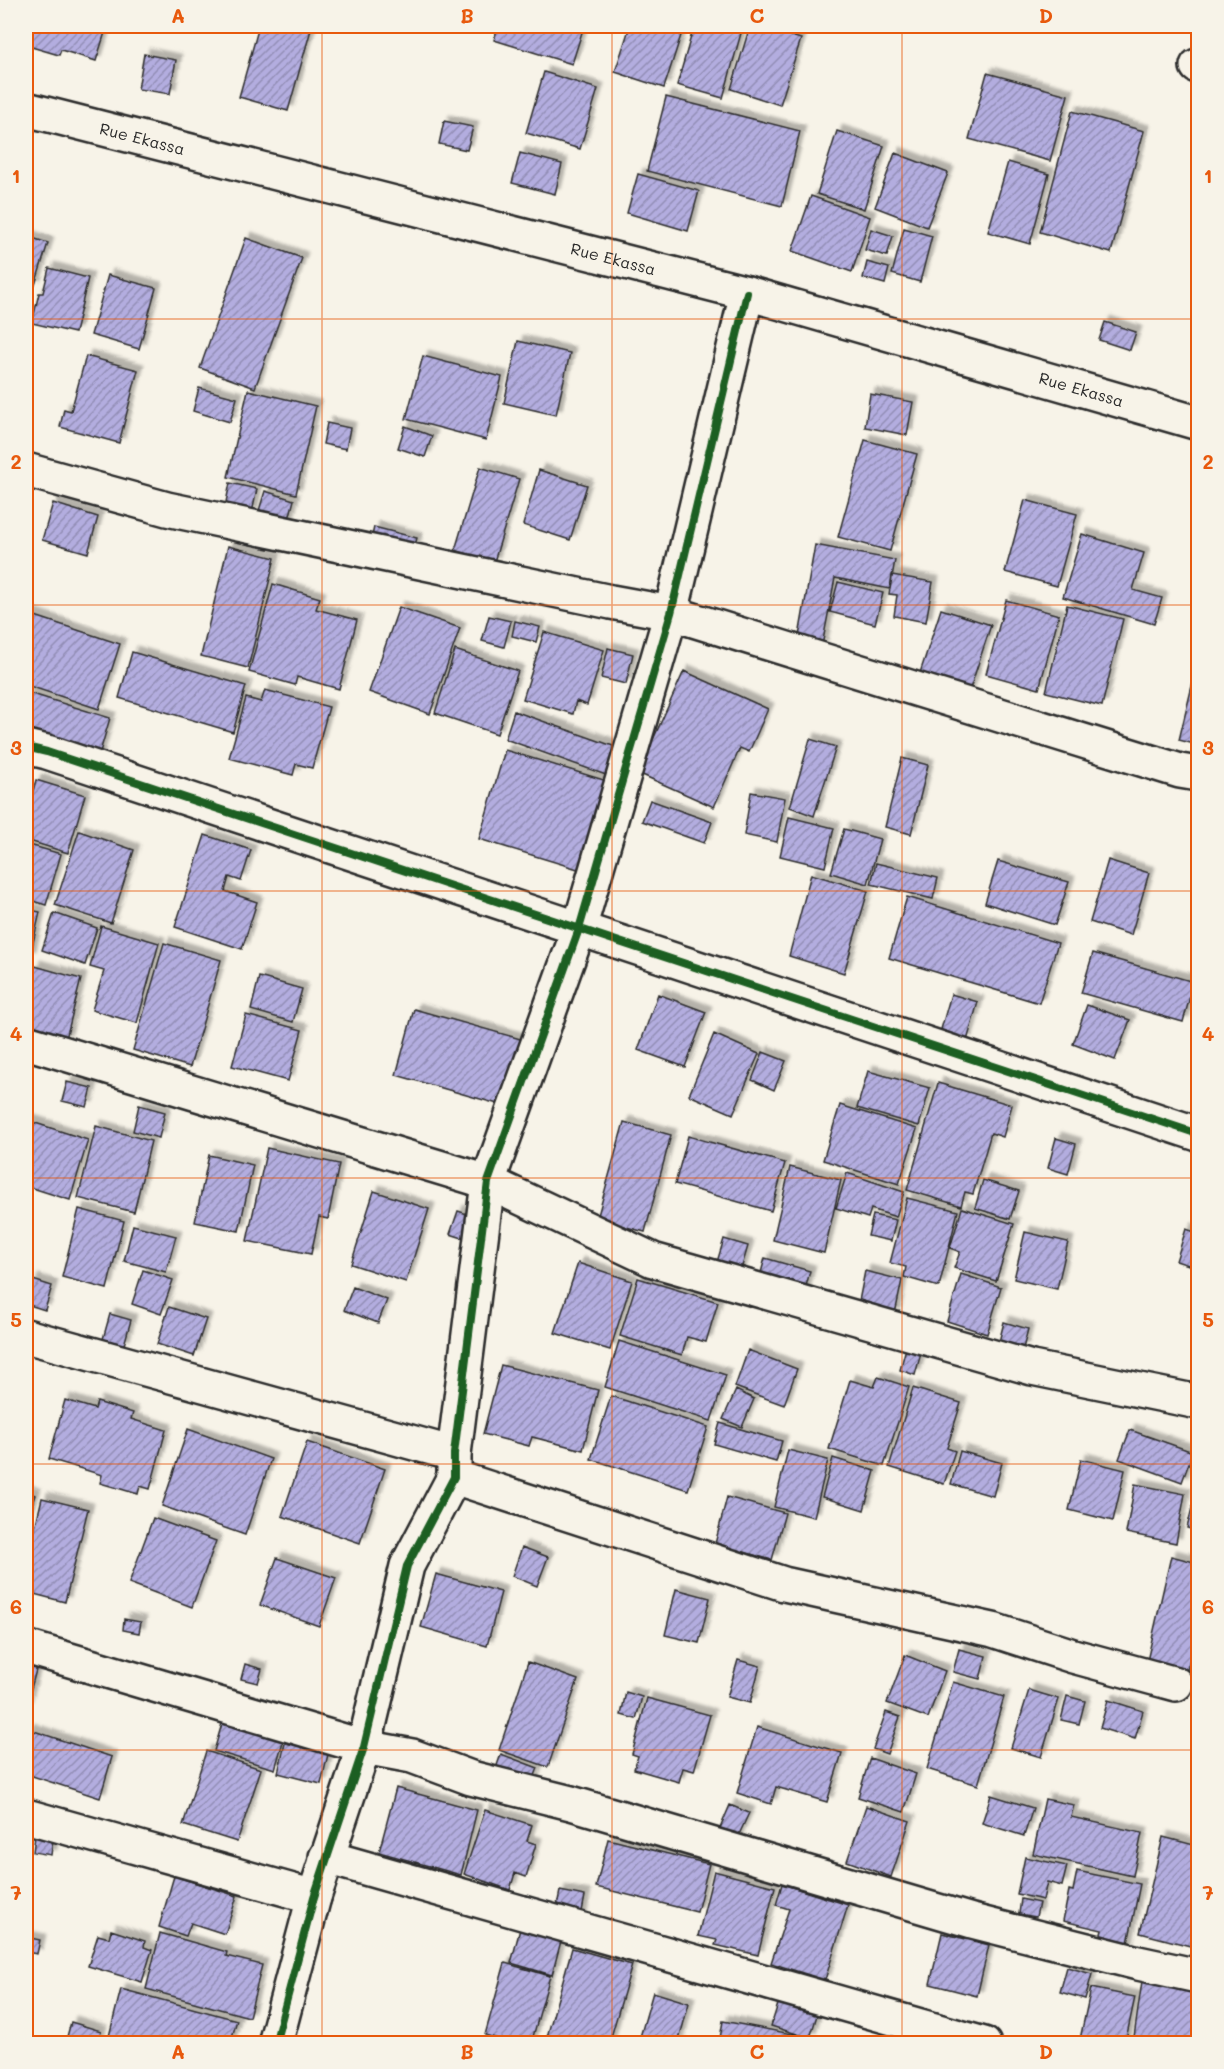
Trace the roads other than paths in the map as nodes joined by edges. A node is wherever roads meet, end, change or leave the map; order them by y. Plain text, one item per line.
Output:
1 (26, 109) edge
2 (747, 293) junction
3 (1198, 423) edge
4 (26, 470) edge
5 (670, 613) junction
6 (26, 747) edge
7 (1198, 774) edge
8 (579, 929) junction
9 (26, 1042) edge
10 (1198, 1134) edge
11 (488, 1182) junction
12 (26, 1336) edge
13 (1198, 1402) edge
14 (454, 1466) junction
15 (26, 1647) edge
16 (1176, 1684) dead end
17 (364, 1747) junction
18 (26, 1816) edge
19 (326, 1857) junction
20 (314, 1897) junction
21 (1198, 1976) edge
22 (275, 2043) edge
23 (984, 2043) edge

1 - 2 street, Rue Ekassa
2 - 3 street, Rue Ekassa
2 - 5 street
4 - 5 street
5 - 7 street
5 - 8 street
6 - 8 street
8 - 10 street
8 - 11 street
9 - 11 street
11 - 13 street
11 - 14 street
12 - 14 street
14 - 16 street
14 - 17 street
15 - 17 street
17 - 19 street
17 - 21 street
18 - 20 street
19 - 20 street
19 - 23 street
20 - 22 street

